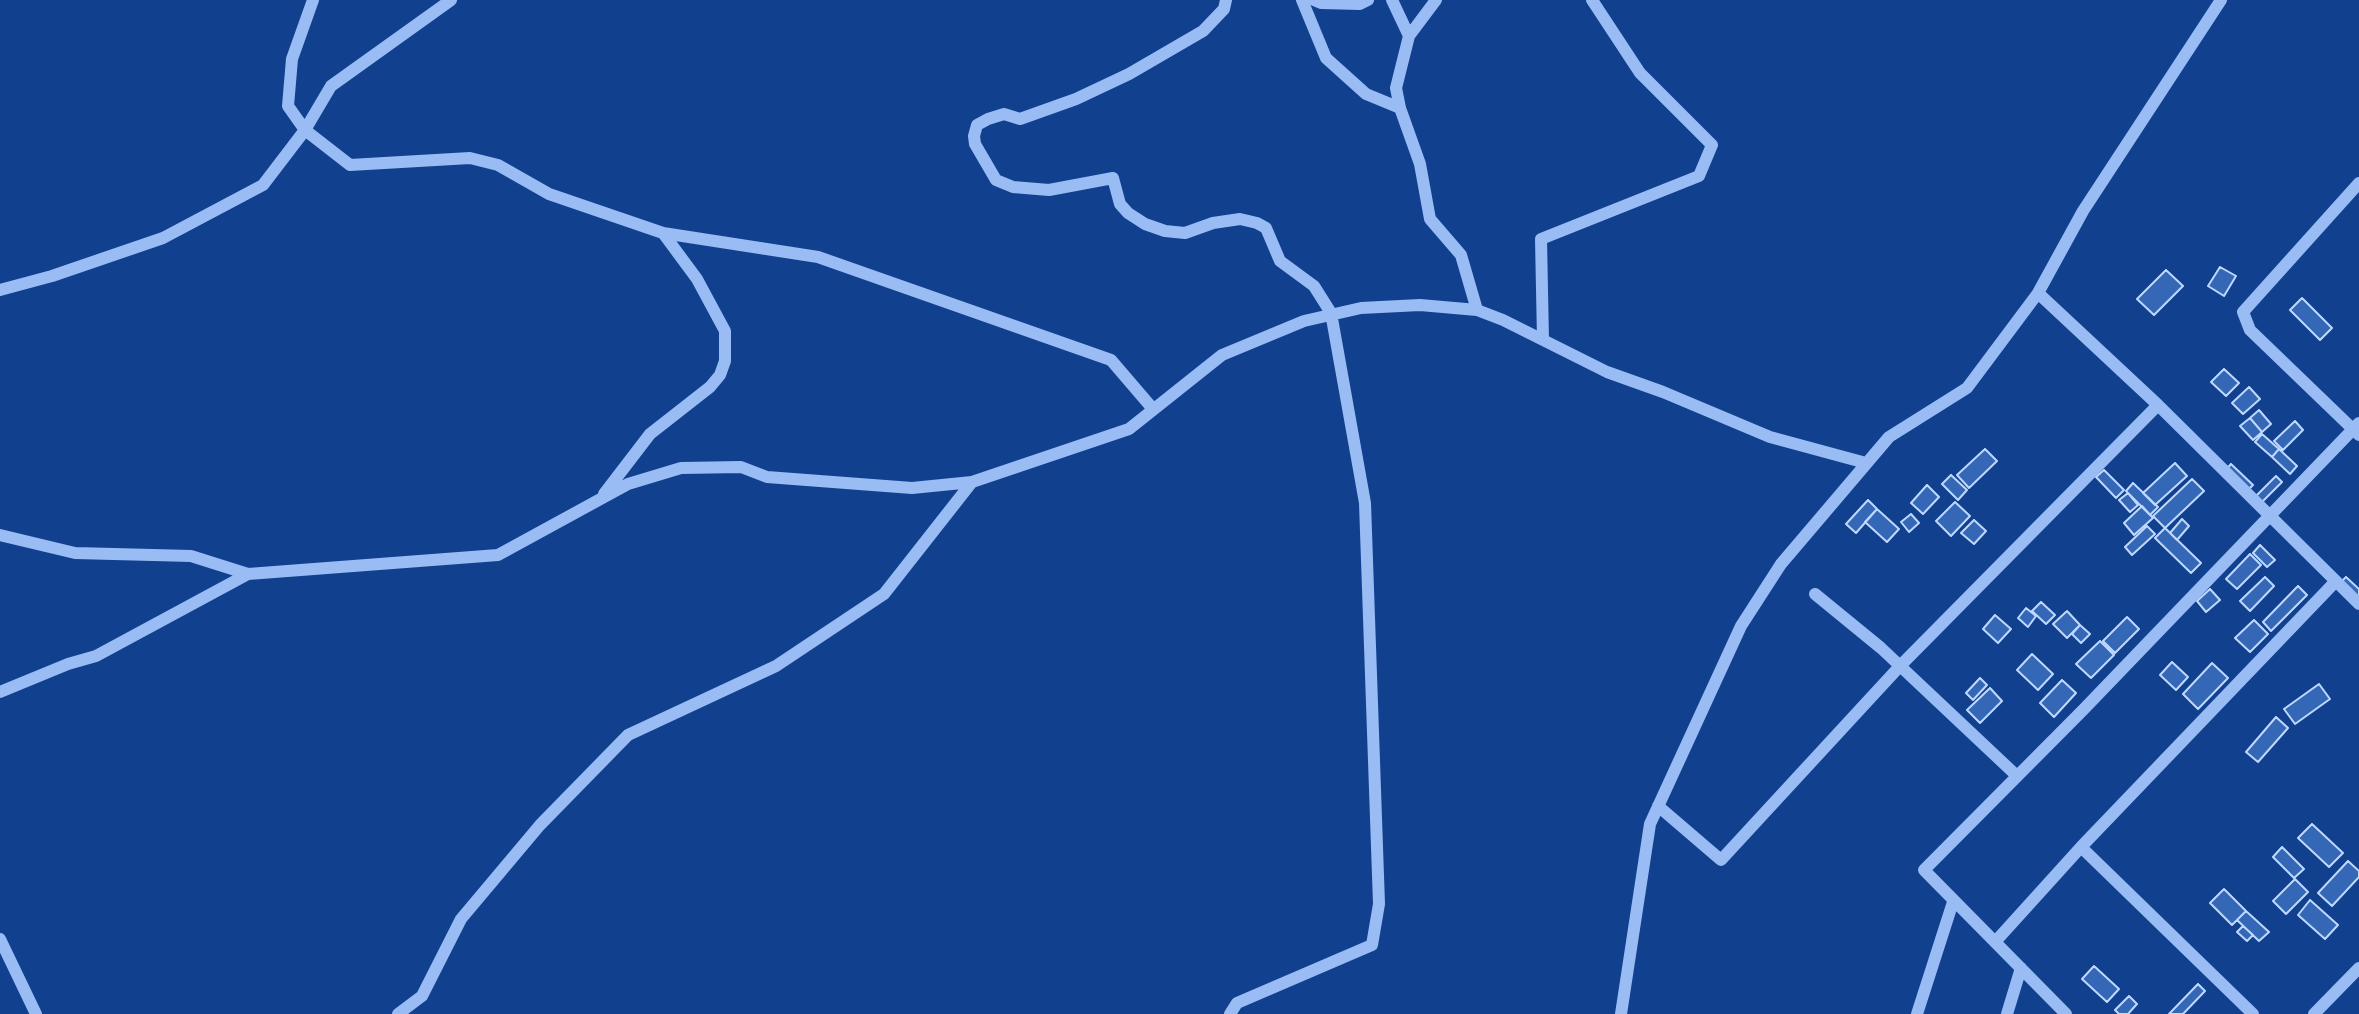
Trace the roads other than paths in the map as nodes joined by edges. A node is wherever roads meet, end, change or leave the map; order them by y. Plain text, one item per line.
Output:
1 (313, 0) edge
2 (451, 0) edge
3 (1226, 0) edge
4 (1302, 0) edge
5 (1314, 0) edge
6 (1368, 0) edge
7 (1392, 0) edge
8 (1436, 0) edge
9 (1592, 0) edge
10 (2221, 0) edge
11 (1409, 36) junction
12 (1400, 108) junction
13 (305, 130) junction
14 (2359, 183) edge
15 (663, 233) junction
16 (0, 290) edge
17 (2038, 293) junction
18 (1477, 310) junction
19 (1331, 313) junction
20 (1543, 340) junction
21 (2158, 405) junction
22 (1153, 409) junction
23 (2357, 429) edge
24 (1866, 463) junction
25 (972, 482) junction
26 (602, 497) junction
27 (2270, 514) junction
28 (0, 535) edge
29 (248, 574) junction
30 (2336, 581) junction
31 (1815, 594) dead end
32 (2359, 604) edge
33 (1900, 666) junction
34 (0, 692) edge
35 (2017, 776) junction
36 (1658, 806) junction
37 (2081, 847) junction
38 (1953, 902) junction
39 (0, 939) edge
40 (1995, 942) junction
41 (2021, 968) junction
42 (2359, 968) edge
43 (36, 1014) edge
44 (398, 1014) edge
45 (1230, 1014) edge
46 (1621, 1014) edge
47 (1917, 1014) edge
48 (2007, 1014) edge
49 (2066, 1014) edge
50 (2253, 1014) edge
51 (2314, 1014) edge

1 - 13 street
2 - 13 street
3 - 19 street
4 - 12 street
5 - 6 street
7 - 11 street
8 - 11 street
9 - 20 street
10 - 17 street
11 - 12 street
12 - 18 street
13 - 15 street
13 - 16 street
14 - 23 street
15 - 22 street
15 - 26 street
17 - 21 street
17 - 24 street
18 - 19 street
18 - 20 street
19 - 22 street
19 - 45 street
20 - 24 street
21 - 27 street
21 - 33 street
22 - 25 street
23 - 27 street
24 - 36 street
25 - 26 street
25 - 44 street
26 - 29 street
27 - 30 street
27 - 35 street
28 - 29 street
29 - 34 street
30 - 32 street
30 - 37 street
31 - 33 street
33 - 35 street
33 - 36 street
35 - 38 street
36 - 46 street
37 - 40 street
37 - 50 street
38 - 40 street
38 - 47 street
39 - 43 street
40 - 41 street
41 - 48 street
41 - 49 street
42 - 51 street

